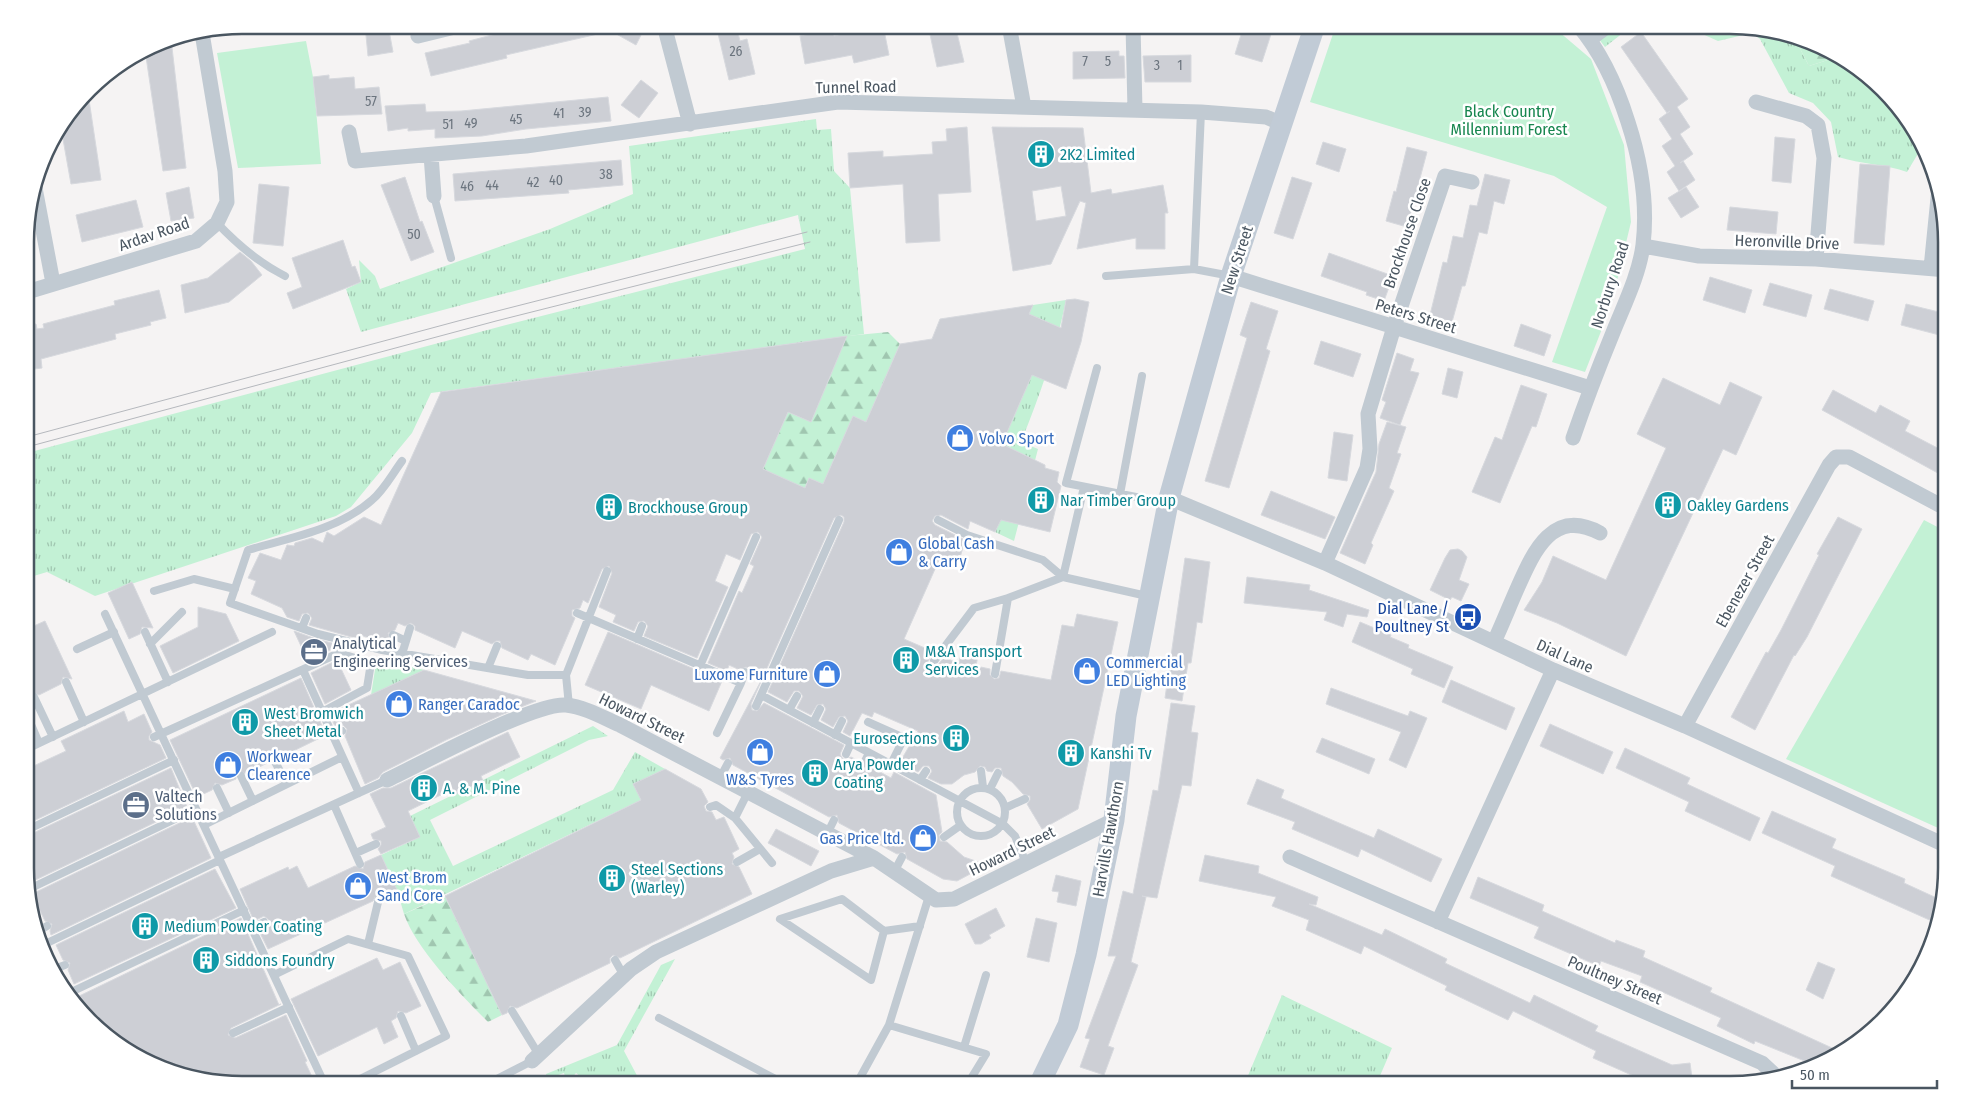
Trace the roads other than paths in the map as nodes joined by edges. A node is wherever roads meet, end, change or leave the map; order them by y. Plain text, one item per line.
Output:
1 (426, 34) edge
2 (666, 34) edge
3 (1011, 34) edge
4 (1133, 34) edge
5 (1312, 34) edge
6 (1585, 34) edge
7 (1603, 34) edge
8 (418, 36) dead end
9 (203, 38) edge
10 (1592, 42) junction
11 (1756, 102) dead end
12 (1024, 107) junction
13 (1135, 110) junction
14 (1201, 112) junction
15 (690, 124) junction
16 (1282, 124) junction
17 (349, 132) dead end
18 (431, 154) junction
19 (1472, 182) dead end
20 (434, 196) joint
21 (38, 203) edge
22 (217, 222) junction
23 (1643, 246) junction
24 (451, 258) dead end
25 (1816, 259) junction
26 (1194, 269) junction
27 (1938, 269) edge
28 (285, 276) dead end
29 (1106, 276) dead end
30 (1231, 276) junction
31 (53, 283) junction
32 (34, 290) edge
33 (1394, 327) junction
34 (1097, 368) dead end
35 (1142, 376) dead end
36 (1590, 388) junction
37 (1573, 438) dead end
38 (402, 461) dead end
39 (1084, 487) junction
40 (1120, 494) junction
41 (1169, 500) junction
42 (1938, 505) edge
43 (839, 520) dead end
44 (938, 520) dead end
45 (1600, 533) dead end
46 (756, 537) dead end
47 (1325, 563) junction
48 (607, 571) dead end
49 (1064, 577) junction
50 (235, 589) junction
51 (154, 591) dead end
52 (1150, 596) junction
53 (1008, 598) junction
54 (182, 612) dead end
55 (106, 614) dead end
56 (578, 614) dead end
57 (587, 617) junction
58 (306, 618) dead end
59 (642, 626) dead end
60 (302, 628) junction
61 (410, 628) dead end
62 (114, 632) junction
63 (145, 632) dead end
64 (272, 632) dead end
65 (393, 635) dead end
66 (637, 639) junction
67 (406, 641) junction
68 (1494, 642) junction
69 (150, 644) junction
70 (497, 646) dead end
71 (77, 649) dead end
72 (402, 654) junction
73 (934, 661) dead end
74 (700, 666) junction
75 (488, 668) junction
76 (303, 670) junction
77 (1553, 670) junction
78 (745, 672) dead end
79 (995, 674) dead end
80 (566, 675) junction
81 (66, 682) dead end
82 (168, 682) junction
83 (741, 683) junction
84 (143, 694) junction
85 (762, 695) junction
86 (797, 696) dead end
87 (34, 697) dead end
88 (569, 706) junction
89 (756, 706) dead end
90 (820, 709) dead end
91 (789, 710) junction
92 (322, 712) junction
93 (842, 721) dead end
94 (84, 722) junction
95 (813, 722) junction
96 (868, 722) dead end
97 (1685, 726) junction
98 (34, 731) edge
99 (342, 731) dead end
100 (717, 733) dead end
101 (158, 735) junction
102 (836, 735) junction
103 (333, 736) junction
104 (53, 737) junction
105 (39, 743) junction
106 (851, 743) junction
107 (34, 746) edge
108 (869, 753) junction
109 (846, 754) dead end
110 (342, 757) junction
111 (174, 760) junction
112 (274, 760) dead end
113 (728, 763) dead end
114 (864, 763) dead end
115 (891, 764) junction
116 (926, 771) dead end
117 (981, 771) dead end
118 (998, 773) dead end
119 (241, 776) dead end
120 (720, 778) junction
121 (938, 778) dead end
122 (387, 780) joint
123 (920, 780) junction
124 (287, 784) junction
125 (934, 787) junction
126 (217, 788) dead end
127 (986, 788) junction
128 (359, 793) junction
129 (747, 794) junction
130 (1025, 799) dead end
131 (253, 801) junction
132 (960, 801) junction
133 (334, 805) junction
134 (710, 807) dead end
135 (1005, 808) junction
136 (196, 809) junction
137 (229, 813) junction
138 (735, 818) junction
139 (834, 820) dead end
140 (1114, 820) junction
141 (1003, 824) junction
142 (204, 825) junction
143 (961, 826) junction
144 (34, 827) edge
145 (827, 834) junction
146 (944, 837) dead end
147 (1938, 842) edge
148 (376, 844) dead end
149 (760, 849) junction
150 (356, 854) junction
151 (902, 857) dead end
152 (874, 858) junction
153 (1290, 858) dead end
154 (220, 859) junction
155 (737, 862) dead end
156 (772, 863) dead end
157 (1026, 863) junction
158 (360, 864) dead end
159 (894, 872) junction
160 (35, 886) edge
161 (130, 894) dead end
162 (929, 896) junction
163 (379, 898) dead end
164 (134, 902) junction
165 (244, 910) junction
166 (264, 922) dead end
167 (1438, 922) junction
168 (920, 926) junction
169 (252, 928) junction
170 (884, 932) junction
171 (48, 943) edge
172 (368, 944) junction
173 (615, 960) dead end
174 (65, 964) dead end
175 (59, 967) edge
176 (274, 975) junction
177 (986, 975) dead end
178 (624, 976) junction
179 (74, 991) edge
180 (289, 1007) junction
181 (512, 1011) dead end
182 (401, 1016) dead end
183 (659, 1018) dead end
184 (889, 1026) junction
185 (233, 1032) dead end
186 (964, 1047) junction
187 (416, 1051) junction
188 (536, 1058) junction
189 (1771, 1072) edge
190 (321, 1076) edge
191 (367, 1076) edge
192 (502, 1076) edge
193 (769, 1076) edge
194 (861, 1076) edge
195 (973, 1076) edge
196 (1043, 1076) edge

1 - 8 street
2 - 15 street
3 - 12 street
4 - 13 street
5 - 16 street, New Street
6 - 10 street, Norbury Road
7 - 10 lane
9 - 22 street, Ardav Road
10 - 23 street, Norbury Road
11 - 25 street
12 - 13 street, Tunnel Road
12 - 15 street, Tunnel Road
13 - 14 street, Tunnel Road
14 - 16 street, Tunnel Road
14 - 26 lane
15 - 18 street, Tunnel Road
16 - 30 street, New Street
17 - 18 street, Tunnel Road
18 - 20 street
19 - 33 street, Brockhouse Close
20 - 24 lane
21 - 31 street
22 - 28 lane
22 - 31 street, Ardav Road
23 - 25 street, Heronville Drive
23 - 36 street, Norbury Road
25 - 27 street, Heronville Drive
26 - 29 lane
26 - 30 lane
30 - 33 street, Peters Street
30 - 41 street, New Street
31 - 32 street, Ardav Road
33 - 36 street, Peters Street
33 - 47 street
34 - 39 lane
35 - 40 lane
36 - 37 street, Norbury Road
38 - 50 lane
39 - 40 lane
39 - 49 lane
40 - 41 lane
41 - 47 street, Dial Lane
41 - 52 street, Harvills Hawthorn
42 - 97 street, Ebenezer Street
43 - 85 lane
44 - 49 lane
45 - 68 street
46 - 74 lane
47 - 68 street, Dial Lane
48 - 57 lane
49 - 52 lane
49 - 53 lane
50 - 51 lane
50 - 60 lane
52 - 140 street, Harvills Hawthorn
53 - 73 lane
53 - 79 lane
54 - 69 lane
55 - 62 lane
56 - 57 lane
57 - 66 lane
57 - 80 lane
58 - 60 lane
59 - 66 lane
60 - 72 lane
61 - 67 lane
62 - 71 lane
62 - 84 lane
63 - 69 lane
64 - 82 lane
65 - 67 lane
66 - 74 lane
67 - 72 lane
68 - 77 street, Dial Lane
69 - 82 lane
70 - 75 lane
72 - 75 lane
74 - 83 lane
75 - 80 lane
76 - 92 lane
76 - 92 lane
76 - 101 lane
77 - 97 street, Dial Lane
77 - 167 street
78 - 83 lane
80 - 88 lane
81 - 94 lane
82 - 84 lane
83 - 100 lane
84 - 94 lane
84 - 101 lane
85 - 89 lane
85 - 91 lane
86 - 91 lane
87 - 104 lane
88 - 120 street, Howard Street
88 - 122 street, Howard Street
90 - 95 lane
91 - 95 lane
92 - 103 lane
93 - 102 lane
94 - 104 lane
95 - 102 lane
96 - 115 lane
97 - 147 street, Dial Lane
98 - 105 lane
99 - 103 lane
101 - 111 lane
102 - 106 lane
103 - 110 lane
104 - 105 lane
105 - 107 lane
106 - 108 lane
106 - 109 lane
108 - 114 lane
108 - 115 lane
110 - 124 lane
110 - 128 lane
111 - 136 lane
111 - 144 lane
112 - 124 lane
113 - 120 lane
115 - 123 lane
116 - 123 lane
117 - 127 lane
118 - 127 lane
119 - 131 lane
120 - 129 street, Howard Street
121 - 125 lane
122 - 128 lane
123 - 125 lane
124 - 131 lane
125 - 132 lane
126 - 137 lane
127 - 132 lane
127 - 135 lane
128 - 133 lane
129 - 138 lane
129 - 145 street, Howard Street
130 - 135 lane
131 - 137 lane
132 - 141 lane
132 - 143 lane
133 - 150 lane
133 - 154 lane
134 - 138 lane
135 - 141 lane
136 - 142 lane
136 - 160 lane
137 - 142 lane
138 - 149 lane
139 - 145 lane
140 - 157 street, Howard Street
140 - 196 street, Harvills Hawthorn
141 - 143 lane
141 - 157 lane
142 - 154 lane
143 - 146 lane
145 - 152 street, Howard Street
148 - 150 lane
149 - 155 lane
149 - 156 lane
150 - 158 lane
151 - 159 lane
152 - 159 street, Howard Street
152 - 178 street
153 - 167 street, Poultney Street
154 - 164 lane
154 - 165 lane
157 - 162 street, Howard Street
159 - 162 street, Howard Street
161 - 164 lane
162 - 168 lane
163 - 172 lane
164 - 171 lane
165 - 169 lane
165 - 179 lane
166 - 169 lane
167 - 189 street, Poultney Street
168 - 170 lane
168 - 184 lane
169 - 176 lane
170 - 170 lane
172 - 176 lane
172 - 187 lane
173 - 178 lane
174 - 175 lane
176 - 180 lane
177 - 186 lane
178 - 188 street
180 - 185 lane
180 - 190 lane
181 - 188 lane
182 - 187 lane
183 - 193 lane
184 - 186 lane
184 - 194 lane
186 - 195 lane
187 - 191 lane
188 - 192 lane

